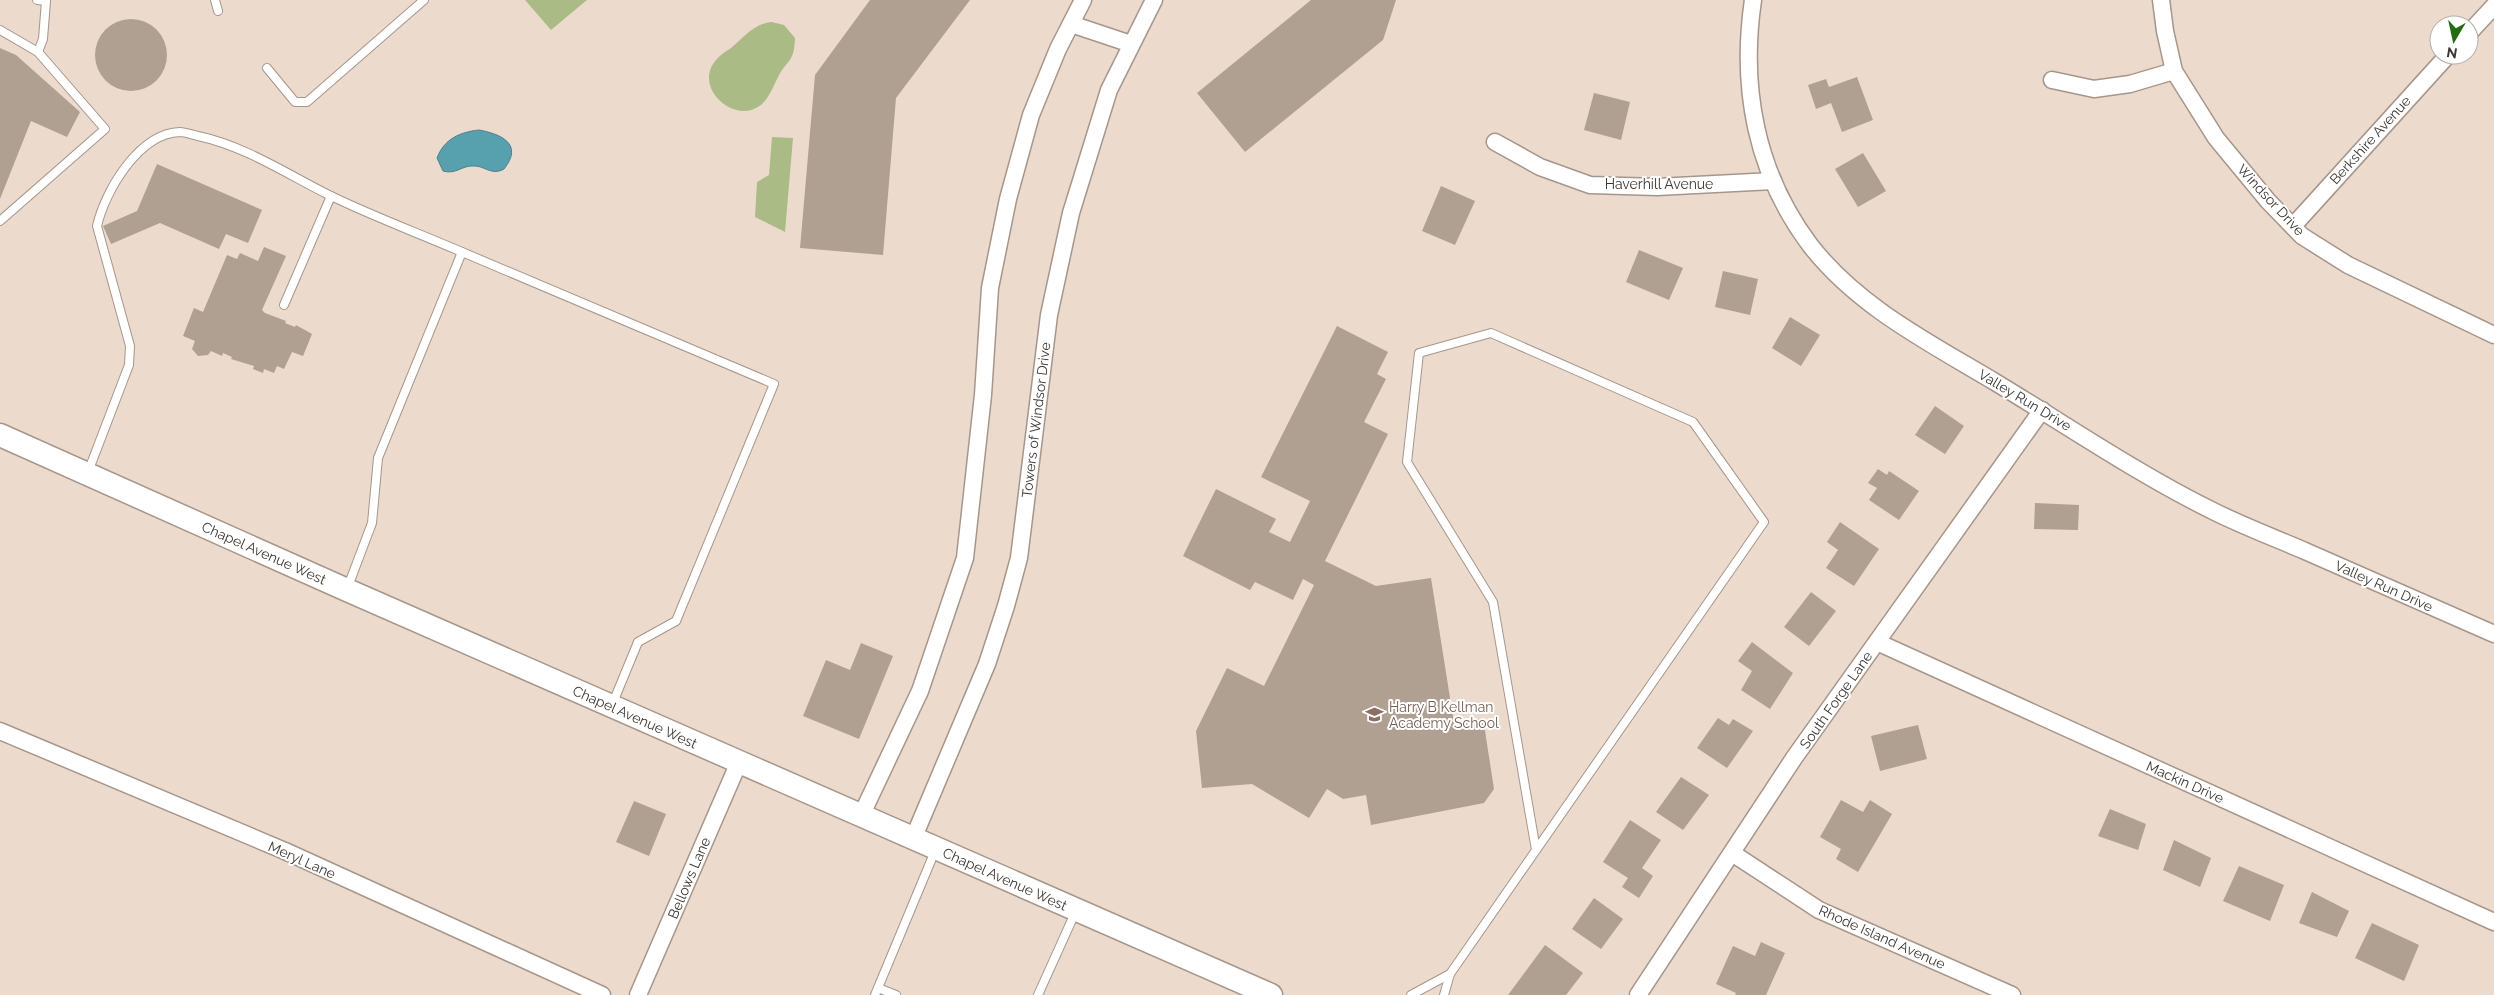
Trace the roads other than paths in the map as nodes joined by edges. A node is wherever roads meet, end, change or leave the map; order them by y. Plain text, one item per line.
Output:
1 (37, 0) edge
2 (215, 0) edge
3 (424, 0) edge
4 (1083, 0) edge
5 (1154, 0) edge
6 (1753, 0) edge
7 (2161, 0) edge
8 (46, 1) edge
9 (2494, 6) edge
10 (218, 11) dead end
11 (2479, 22) edge
12 (1071, 24) junction
13 (0, 30) edge
14 (1131, 44) junction
15 (38, 52) junction
16 (2439, 65) edge
17 (267, 68) dead end
18 (2174, 71) junction
19 (2052, 80) dead end
20 (1495, 142) dead end
21 (1773, 181) junction
22 (331, 196) junction
23 (0, 221) edge
24 (2293, 226) junction
25 (462, 252) junction
26 (284, 305) dead end
27 (2494, 334) edge
28 (2042, 410) junction
29 (0, 435) edge
30 (87, 474) junction
31 (347, 590) junction
32 (2494, 634) edge
33 (1877, 642) junction
34 (611, 706) junction
35 (0, 731) edge
36 (739, 762) junction
37 (861, 816) junction
38 (913, 839) junction
39 (936, 849) junction
40 (1536, 850) junction
41 (1732, 853) junction
42 (1076, 910) junction
43 (2494, 922) edge
44 (1450, 974) junction
45 (877, 991) edge
46 (602, 995) edge
47 (638, 995) edge
48 (896, 995) edge
49 (1038, 995) edge
50 (1271, 995) edge
51 (1411, 995) edge
52 (1444, 995) edge
53 (1638, 995) edge
54 (2012, 995) edge

1 - 8 lane
2 - 10 lane
3 - 17 lane
4 - 12 street
5 - 14 street, Towers of Windsor Drive
6 - 21 street, Valley Run Drive
7 - 18 street, Windsor Drive
8 - 15 lane
9 - 11 street
12 - 14 street
12 - 37 street
13 - 15 lane
14 - 38 street, Towers of Windsor Drive
15 - 23 lane
16 - 24 street, Berkshire Avenue
18 - 19 street
18 - 24 street, Windsor Drive
20 - 21 street, Haverhill Avenue
21 - 28 street, Valley Run Drive
22 - 25 lane
22 - 26 lane
22 - 30 lane
24 - 27 street, Windsor Drive
25 - 31 lane
25 - 34 lane
28 - 32 street, Valley Run Drive
28 - 33 street, South Forge Lane
29 - 30 main road, Chapel Avenue West
30 - 31 main road, Chapel Avenue West
31 - 34 main road, Chapel Avenue West
33 - 41 street, South Forge Lane
33 - 43 street, Mackin Drive
34 - 36 main road, Chapel Avenue West
35 - 46 street, Meryl Lane
36 - 37 main road, Chapel Avenue West
36 - 47 street, Bellows Lane
37 - 38 main road, Chapel Avenue West
38 - 39 main road, Chapel Avenue West
39 - 42 main road, Chapel Avenue West
39 - 45 lane
40 - 40 lane
40 - 44 lane
41 - 53 street, South Forge Lane
41 - 54 street, Rhode Island Avenue
42 - 49 lane
42 - 50 main road, Chapel Avenue West
44 - 51 lane
44 - 52 lane
45 - 48 lane

